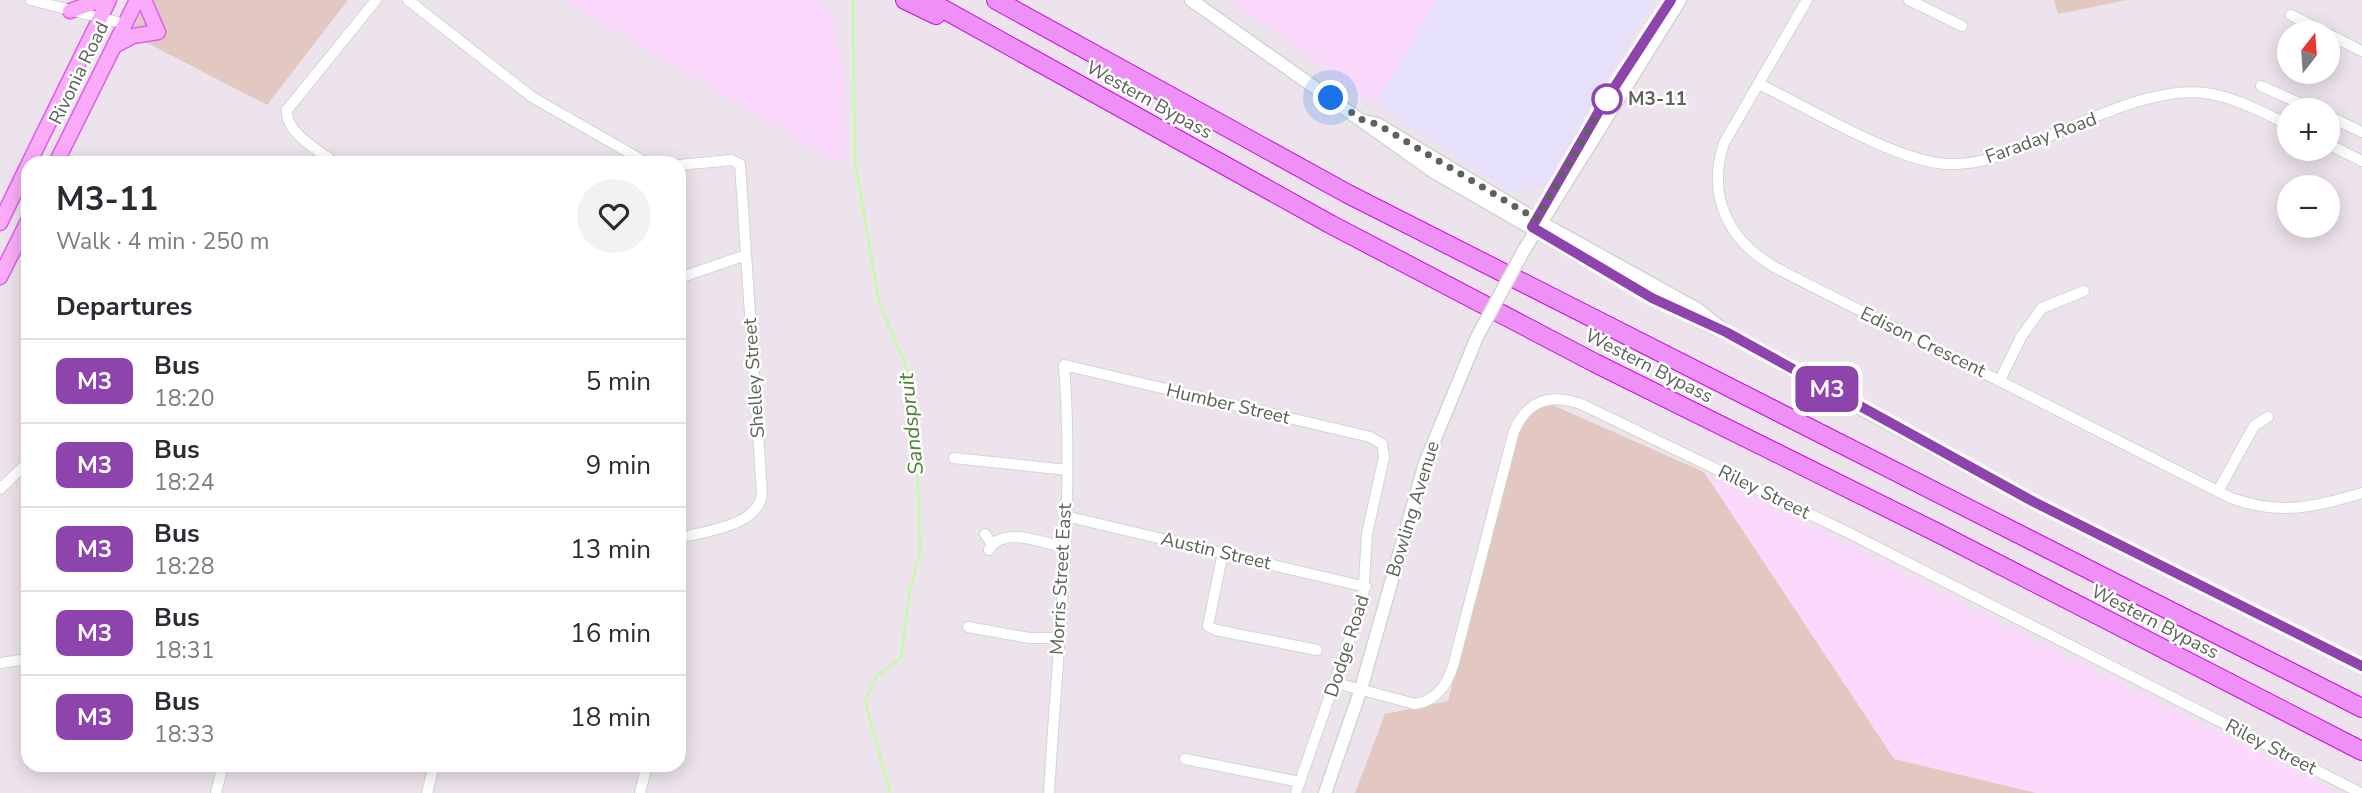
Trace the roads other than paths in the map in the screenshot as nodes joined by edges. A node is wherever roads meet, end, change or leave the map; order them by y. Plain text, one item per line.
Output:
1 (31, 0) edge
2 (101, 0) edge
3 (108, 0) edge
4 (137, 0) edge
5 (144, 0) edge
6 (376, 0) edge
7 (408, 0) edge
8 (905, 0) edge
9 (927, 0) edge
10 (996, 0) edge
11 (1013, 0) edge
12 (1191, 0) edge
13 (1671, 0) edge
14 (1680, 0) edge
15 (1807, 0) edge
16 (1909, 0) edge
17 (70, 11) junction
18 (2291, 16) dead end
19 (99, 19) junction
20 (2301, 21) edge
21 (125, 24) junction
22 (1962, 26) dead end
23 (1057, 33) junction
24 (2340, 40) edge
25 (114, 46) junction
26 (2362, 51) edge
27 (1034, 60) junction
28 (1759, 84) junction
29 (2261, 86) dead end
30 (2288, 98) edge
31 (2277, 119) edge
32 (2340, 122) edge
33 (2362, 132) edge
34 (2340, 150) edge
35 (33, 156) edge
36 (60, 156) edge
37 (326, 156) edge
38 (635, 156) edge
39 (2362, 161) edge
40 (686, 165) edge
41 (21, 180) edge
42 (0, 223) edge
43 (1536, 227) junction
44 (21, 234) edge
45 (746, 255) junction
46 (0, 276) edge
47 (686, 276) edge
48 (2084, 291) dead end
49 (1064, 365) joint
50 (2000, 380) junction
51 (2268, 417) dead end
52 (1384, 452) joint
53 (954, 458) dead end
54 (21, 469) edge
55 (1067, 470) junction
56 (0, 489) edge
57 (2218, 491) junction
58 (2362, 493) edge
59 (1065, 516) junction
60 (985, 534) dead end
61 (686, 536) edge
62 (1063, 547) junction
63 (1223, 552) junction
64 (1366, 587) junction
65 (968, 628) dead end
66 (1058, 638) junction
67 (1317, 650) dead end
68 (21, 661) edge
69 (0, 663) edge
70 (2362, 666) edge
71 (1336, 683) junction
72 (1362, 689) junction
73 (2362, 708) edge
74 (2362, 751) edge
75 (1185, 759) dead end
76 (221, 772) edge
77 (432, 772) edge
78 (645, 772) edge
79 (1300, 782) junction
80 (216, 793) edge
81 (427, 793) edge
82 (640, 793) edge
83 (1049, 793) edge
84 (1296, 793) edge
85 (1325, 793) edge
86 (2361, 793) edge

1 - 17 street
2 - 17 main road
3 - 19 main road, Rivonia Road
4 - 21 main road, Rivonia Road
5 - 25 main road
6 - 37 street
7 - 38 street
8 - 27 highway
9 - 27 highway, Western Bypass
10 - 23 highway, Western Bypass
11 - 23 highway
12 - 43 main road
13 - 43 main road
14 - 43 main road
15 - 28 street, Edison Crescent
16 - 22 street
17 - 19 street
18 - 20 street
19 - 21 street
19 - 35 main road, Rivonia Road
21 - 25 main road, Rivonia Road
23 - 73 highway, Western Bypass
24 - 26 street
25 - 36 main road, Rivonia Road
27 - 74 highway, Western Bypass
28 - 31 street, Faraday Road
28 - 50 street, Edison Crescent
29 - 30 street
32 - 33 street
34 - 39 street
40 - 45 street, Shelley Street
41 - 42 main road, Rivonia Road
43 - 70 main road
43 - 72 main road, Bowling Avenue, bridge
44 - 46 main road
45 - 47 street
45 - 61 street, Shelley Street
48 - 50 street
49 - 52 street, Humber Street
49 - 55 street, Morris Street East
50 - 57 street, Edison Crescent
51 - 57 street
52 - 64 street, Dodge Road
53 - 55 street
54 - 56 street
55 - 59 street, Morris Street East
57 - 58 street, Edison Crescent
59 - 62 street, Morris Street East
59 - 63 street, Austin Street
60 - 62 street
62 - 66 street, Morris Street East
63 - 64 street, Austin Street
63 - 67 street
64 - 71 street, Dodge Road
65 - 66 street
66 - 83 street, Morris Street East
68 - 69 street
71 - 72 street, Riley Street
71 - 79 street, Dodge Road
72 - 85 main road, Bowling Avenue
72 - 86 street, Riley Street
75 - 79 street
76 - 80 street
77 - 81 street
78 - 82 street
79 - 84 street, Dodge Road

